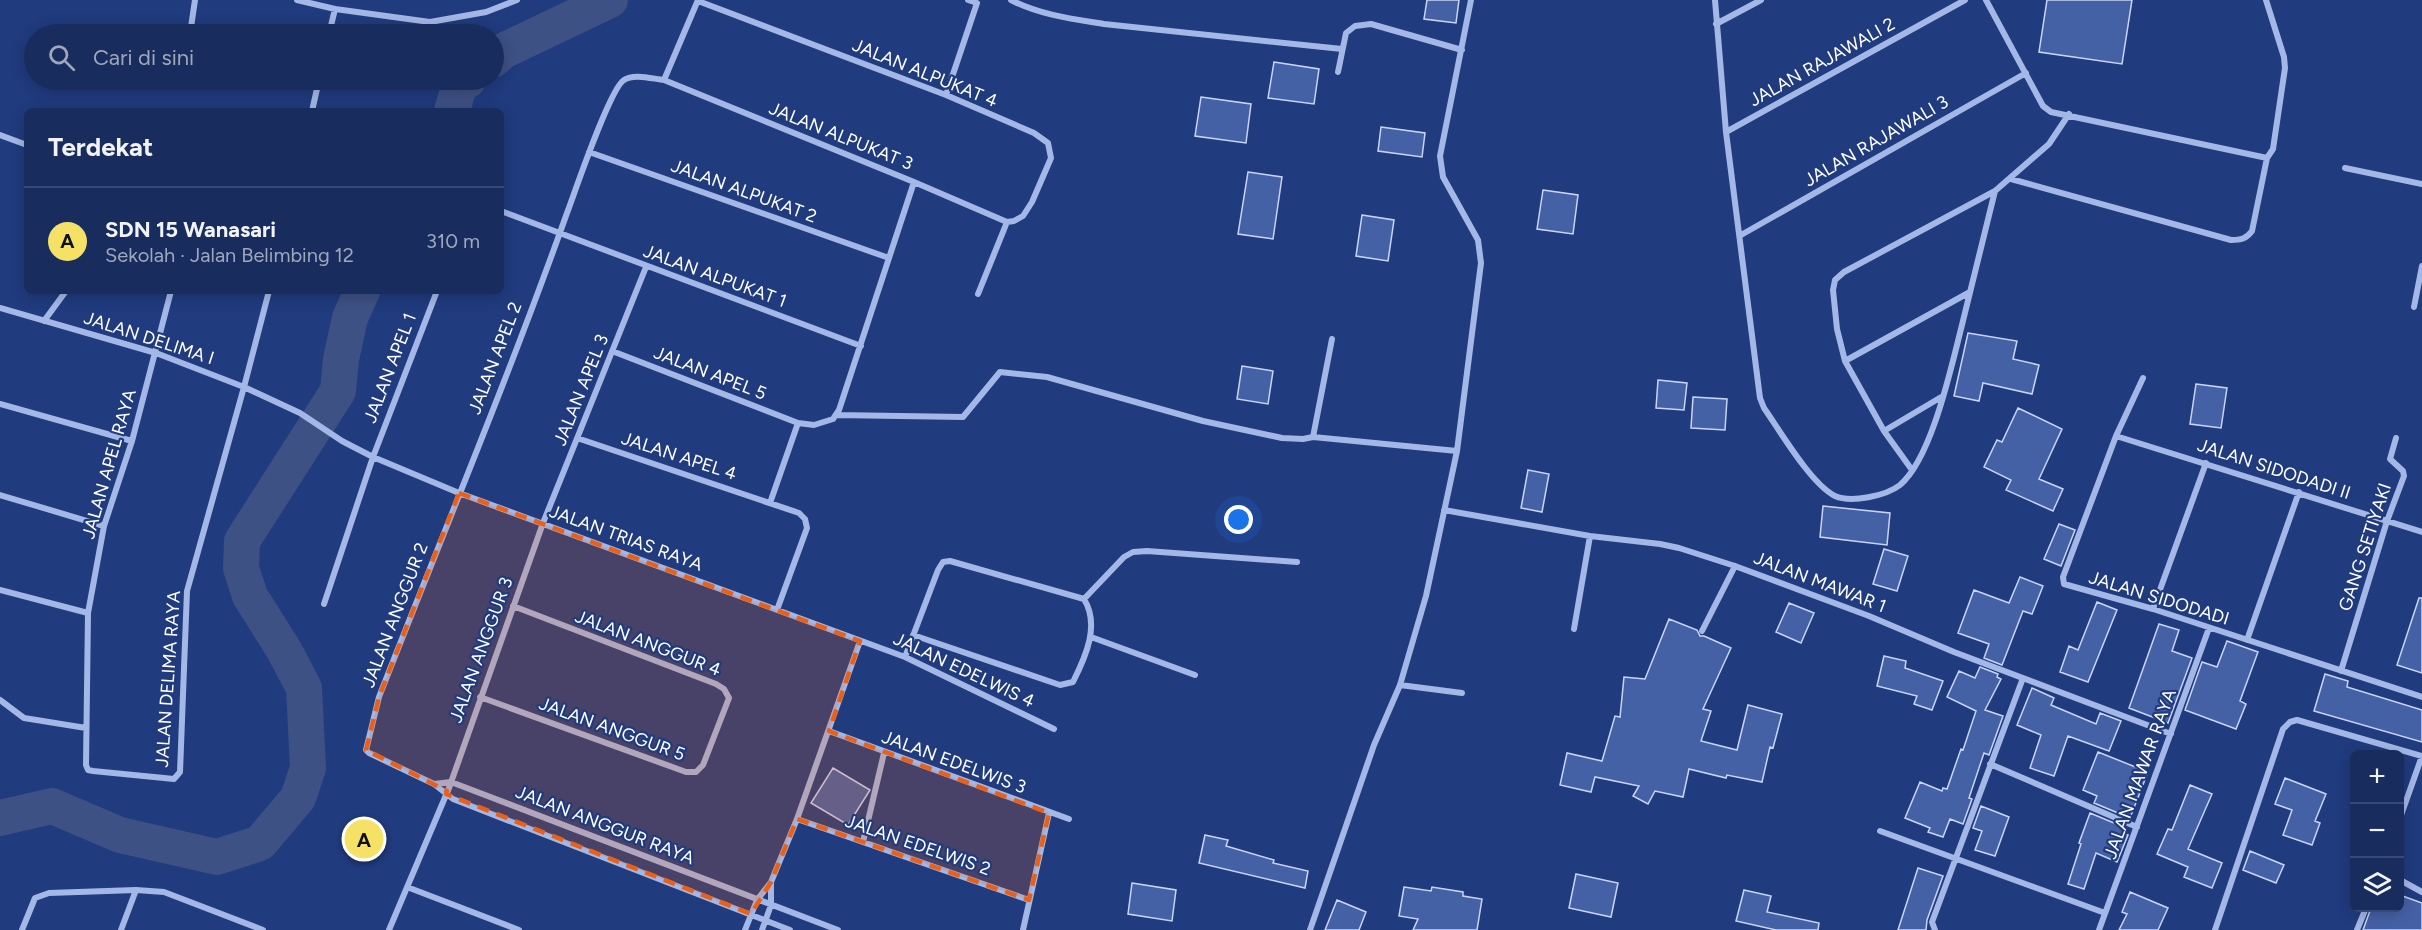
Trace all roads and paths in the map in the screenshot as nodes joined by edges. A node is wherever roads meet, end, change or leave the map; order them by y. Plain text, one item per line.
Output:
1 (195, 0) edge
2 (297, 0) edge
3 (516, 0) edge
4 (698, 0) edge
5 (968, 0) edge
6 (1011, 0) edge
7 (1471, 0) edge
8 (1715, 0) edge
9 (1761, 0) edge
10 (1965, 0) edge
11 (1986, 0) edge
12 (2266, 0) edge
13 (977, 1) edge
14 (335, 9) junction
15 (191, 24) edge
16 (331, 24) edge
17 (1716, 24) junction
18 (1342, 49) junction
19 (1462, 51) junction
20 (1338, 72) dead end
21 (2026, 73) junction
22 (664, 80) junction
23 (317, 90) edge
24 (946, 95) junction
25 (313, 108) edge
26 (2069, 114) junction
27 (1726, 132) junction
28 (0, 135) edge
29 (24, 144) edge
30 (589, 152) junction
31 (2267, 158) junction
32 (2345, 168) dead end
33 (2011, 179) junction
34 (914, 182) junction
35 (2422, 184) edge
36 (1995, 191) junction
37 (504, 212) edge
38 (1006, 222) junction
39 (559, 234) junction
40 (1741, 235) junction
41 (890, 258) junction
42 (2422, 266) edge
43 (646, 267) junction
44 (1970, 292) junction
45 (64, 294) edge
46 (170, 294) edge
47 (268, 294) edge
48 (435, 294) edge
49 (978, 294) dead end
50 (2414, 307) dead end
51 (0, 308) edge
52 (44, 321) junction
53 (1332, 339) dead end
54 (861, 346) junction
55 (612, 351) junction
56 (156, 353) junction
57 (1845, 361) junction
58 (2143, 378) dead end
59 (244, 387) junction
60 (1944, 396) junction
61 (0, 404) edge
62 (836, 415) junction
63 (798, 423) junction
64 (1884, 431) junction
65 (2116, 436) junction
66 (1313, 437) junction
67 (578, 438) junction
68 (2396, 438) dead end
69 (132, 441) junction
70 (1457, 451) junction
71 (373, 457) junction
72 (2206, 462) junction
73 (1912, 470) junction
74 (2299, 492) junction
75 (459, 493) junction
76 (0, 495) edge
77 (770, 503) junction
78 (1444, 510) junction
79 (2387, 521) junction
80 (543, 524) junction
81 (104, 526) junction
82 (2422, 532) edge
83 (1590, 537) junction
84 (1297, 562) dead end
85 (1735, 566) junction
86 (0, 590) edge
87 (1084, 599) junction
88 (324, 604) dead end
89 (513, 606) junction
90 (2153, 609) junction
91 (777, 610) junction
92 (88, 613) junction
93 (2209, 628) junction
94 (1574, 629) dead end
95 (1702, 631) dead end
96 (913, 635) junction
97 (1091, 637) junction
98 (860, 640) junction
99 (2247, 640) junction
100 (905, 657) junction
101 (2341, 671) junction
102 (1195, 675) dead end
103 (2023, 678) junction
104 (1400, 685) junction
105 (1462, 693) dead end
106 (480, 697) junction
107 (2422, 697) edge
108 (0, 700) edge
109 (86, 728) junction
110 (1054, 729) dead end
111 (829, 731) junction
112 (2171, 734) junction
113 (715, 736) joint
114 (366, 750) joint
115 (884, 753) junction
116 (2422, 756) edge
117 (1990, 765) junction
118 (434, 784) junction
119 (448, 788) junction
120 (2404, 807) edge
121 (1049, 813) junction
122 (797, 819) junction
123 (1069, 819) dead end
124 (2137, 827) junction
125 (1880, 831) dead end
126 (863, 842) junction
127 (1955, 858) junction
128 (771, 882) junction
129 (2404, 882) edge
130 (407, 887) junction
131 (136, 890) junction
132 (2422, 892) edge
133 (757, 900) junction
134 (1029, 900) junction
135 (768, 904) junction
136 (2364, 912) edge
137 (2105, 913) junction
138 (751, 914) junction
139 (766, 920) junction
140 (22, 930) edge
141 (121, 930) edge
142 (263, 930) edge
143 (389, 930) edge
144 (519, 930) edge
145 (745, 930) edge
146 (762, 930) edge
147 (790, 930) edge
148 (838, 930) edge
149 (1023, 930) edge
150 (1310, 930) edge
151 (1935, 930) edge
152 (2100, 930) edge
153 (2215, 930) edge
154 (2356, 930) edge

1 - 15 street
2 - 14 street
3 - 14 street
4 - 22 street
4 - 24 street, JALAN ALPUKAT 4
5 - 13 street
6 - 18 street
7 - 19 street
8 - 17 street
9 - 17 street
10 - 27 street, JALAN RAJAWALI 2
11 - 21 street
12 - 31 street
13 - 24 street
14 - 16 street
17 - 27 street
18 - 19 street
18 - 20 street
19 - 70 street
21 - 26 street
21 - 40 street, JALAN RAJAWALI 3
22 - 30 street, JALAN ALPUKAT 3
22 - 34 street, JALAN ALPUKAT 3
23 - 25 street
24 - 38 street, JALAN ALPUKAT 4
26 - 31 street
26 - 33 street
27 - 40 street
28 - 29 street
30 - 39 street, JALAN APEL 2
30 - 41 street, JALAN ALPUKAT 2
31 - 33 street
32 - 35 street
33 - 36 street
34 - 38 street, JALAN ALPUKAT 3
34 - 41 street
36 - 44 street
36 - 57 street
37 - 39 street
38 - 49 street
39 - 43 street, JALAN ALPUKAT 1
39 - 75 street, JALAN APEL 2
40 - 73 street
41 - 54 street
42 - 50 street
43 - 54 street, JALAN ALPUKAT 1
43 - 55 street, JALAN APEL 3
44 - 57 street
44 - 60 street
45 - 52 street
46 - 56 street, JALAN APEL RAYA
47 - 59 street
48 - 71 street, JALAN APEL 1
51 - 52 street, JALAN DELIMA I
52 - 56 street, JALAN DELIMA I
53 - 66 street
54 - 62 street
55 - 63 street, JALAN APEL 5
55 - 67 street, JALAN APEL 3
56 - 59 street, JALAN DELIMA I
56 - 69 street, JALAN APEL RAYA
57 - 64 street
58 - 65 street, JALAN SIDODADI
59 - 71 street, JALAN TRIAS RAYA
59 - 109 street, JALAN DELIMA RAYA
60 - 64 street
60 - 73 street
61 - 69 street
62 - 63 street
62 - 66 street
63 - 77 street
64 - 73 street
65 - 72 street, JALAN SIDODADI II
65 - 90 street, JALAN SIDODADI
66 - 70 street
67 - 77 street, JALAN APEL 4
67 - 80 street, JALAN APEL 3
68 - 79 street, GANG SETIYAKI
69 - 81 street, JALAN APEL RAYA
70 - 78 street
71 - 75 street, JALAN TRIAS RAYA
71 - 88 street, JALAN APEL 1
72 - 74 street, JALAN SIDODADI II
72 - 90 street
74 - 79 street, JALAN SIDODADI II
74 - 99 street
75 - 80 street, JALAN TRIAS RAYA
75 - 114 street, JALAN ANGGUR 2
76 - 81 street
77 - 91 street, JALAN APEL 4
78 - 83 street, JALAN MAWAR 1
78 - 104 street
79 - 82 street, JALAN SIDODADI II
79 - 101 street, GANG SETIYAKI
80 - 89 street, JALAN ANGGUR 3
80 - 91 street, JALAN TRIAS RAYA
81 - 92 street, JALAN APEL RAYA
83 - 85 street, JALAN MAWAR 1
83 - 94 street
84 - 87 street
85 - 95 street
85 - 103 street, JALAN MAWAR 1
86 - 92 street
87 - 96 street
87 - 97 street
89 - 106 street, JALAN ANGGUR 3
89 - 113 street, JALAN ANGGUR 4
90 - 93 street, JALAN SIDODADI
91 - 98 street, JALAN TRIAS RAYA
92 - 109 street, JALAN APEL RAYA
93 - 99 street, JALAN SIDODADI
93 - 112 street, JALAN MAWAR RAYA
96 - 97 street
96 - 100 street
97 - 102 street
98 - 100 street, JALAN EDELWIS 4
98 - 111 street
99 - 101 street, JALAN SIDODADI
100 - 110 street, JALAN EDELWIS 4
101 - 107 street, JALAN SIDODADI
103 - 112 street, JALAN MAWAR 1
103 - 117 street
104 - 105 street
104 - 150 street
106 - 113 street, JALAN ANGGUR 5
106 - 119 street, JALAN ANGGUR 3
108 - 109 street
111 - 115 street, JALAN EDELWIS 3
111 - 122 street
112 - 124 street, JALAN MAWAR RAYA
114 - 118 street, JALAN ANGGUR RAYA
115 - 121 street, JALAN EDELWIS 3
115 - 126 street
116 - 120 street
116 - 153 street
117 - 124 street
117 - 127 street
118 - 119 street, JALAN ANGGUR RAYA
118 - 119 street, JALAN ANGGUR RAYA
119 - 130 street, JALAN ANGGUR 3
119 - 133 street, JALAN ANGGUR RAYA
119 - 138 street, JALAN ANGGUR RAYA
121 - 123 street, JALAN EDELWIS 3
121 - 134 street
122 - 126 street, JALAN EDELWIS 2
122 - 128 street
124 - 137 street, JALAN MAWAR RAYA
125 - 127 street
126 - 134 street, JALAN EDELWIS 2
127 - 137 street
127 - 151 street
128 - 133 street
128 - 135 street
129 - 132 street
130 - 143 street, JALAN ANGGUR 3
130 - 144 street
131 - 140 street
131 - 141 street
131 - 142 street
133 - 135 street, JALAN ANGGUR RAYA
133 - 138 street
134 - 149 street
135 - 139 street
135 - 148 street, JALAN ANGGUR RAYA
136 - 154 street
137 - 152 street, JALAN MAWAR RAYA
138 - 139 street, JALAN ANGGUR RAYA
138 - 145 street
139 - 146 street
139 - 147 street, JALAN ANGGUR RAYA

